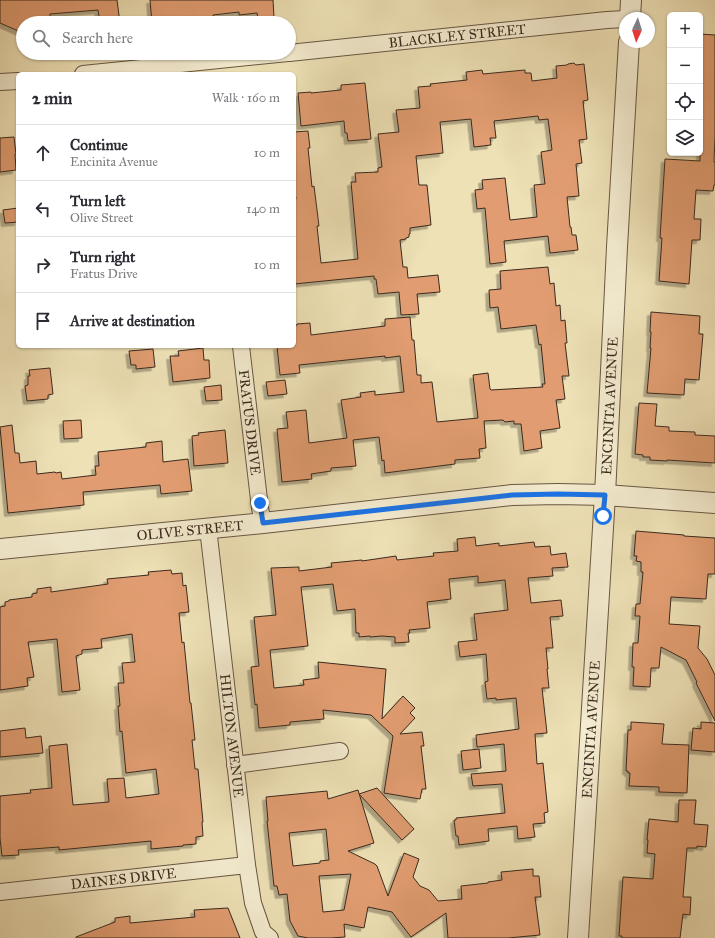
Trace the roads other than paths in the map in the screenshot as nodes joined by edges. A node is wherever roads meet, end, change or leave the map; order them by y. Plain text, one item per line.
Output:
1 (631, 0) edge
2 (630, 12) edge
3 (619, 20) edge
4 (629, 48) edge
5 (296, 52) edge
6 (252, 60) edge
7 (216, 67) edge
8 (121, 72) edge
9 (16, 81) edge
10 (0, 82) edge
11 (241, 348) edge
12 (605, 495) junction
13 (715, 503) edge
14 (263, 523) junction
15 (208, 528) junction
16 (0, 549) edge
17 (340, 751) dead end
18 (235, 765) junction
19 (246, 865) junction
20 (0, 892) edge
21 (270, 938) edge
22 (578, 938) edge

1 - 2 street
3 - 5 street, BLACKLEY STREET
4 - 12 street, ENCINITA AVENUE
6 - 7 street, BLACKLEY STREET
7 - 8 street, BLACKLEY STREET
9 - 10 street
11 - 14 street, FRATUS DRIVE
12 - 13 street, OLIVE STREET
12 - 14 street, OLIVE STREET
12 - 22 street, ENCINITA AVENUE
14 - 15 street, OLIVE STREET
15 - 16 street, OLIVE STREET
15 - 18 street, HILTON AVENUE
17 - 18 street
18 - 19 street, HILTON AVENUE
19 - 20 street, DAINES DRIVE
19 - 21 street, HILTON AVENUE

